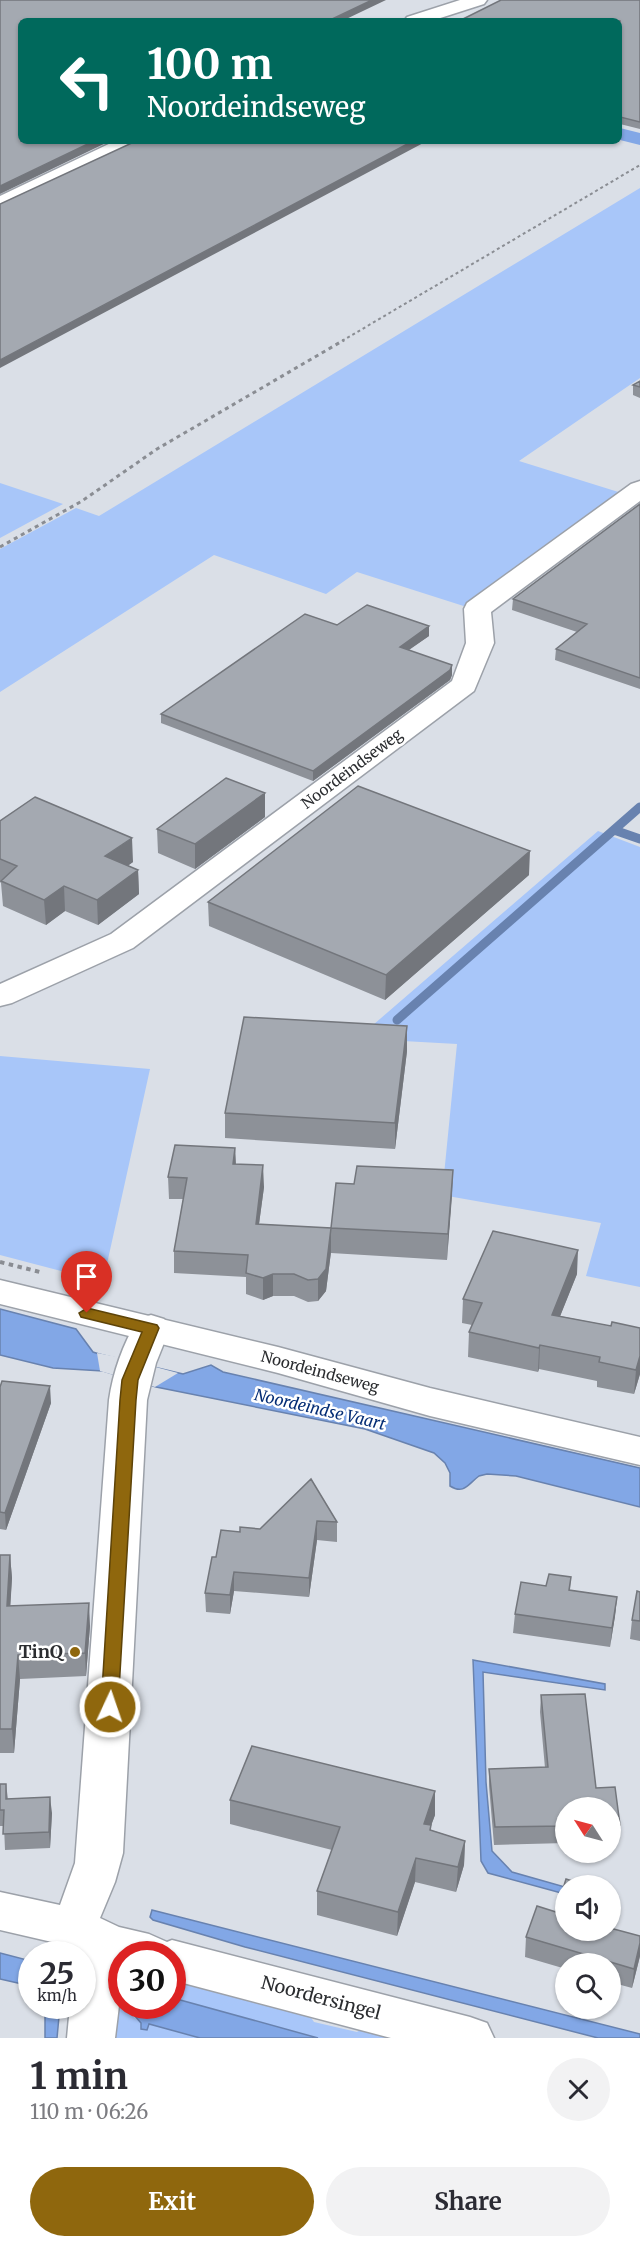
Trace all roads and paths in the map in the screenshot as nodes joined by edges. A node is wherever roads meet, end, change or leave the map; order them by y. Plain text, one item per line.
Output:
1 (478, 0) edge
2 (422, 18) edge
3 (125, 144) edge
4 (640, 165) edge
5 (0, 204) edge
6 (640, 489) edge
7 (0, 547) edge
8 (0, 996) edge
9 (0, 1292) edge
10 (151, 1328) junction
11 (640, 1450) edge
12 (0, 1911) edge
13 (108, 1941) edge
14 (111, 1941) edge
15 (108, 1949) edge
16 (186, 1964) edge
17 (91, 2038) edge
18 (470, 2038) edge

1 - 2 street
3 - 5 street
4 - 7 path
6 - 8 street, Noordeindseweg
9 - 10 street, Noordeindseweg
10 - 11 street, Noordeindseweg
10 - 14 street
12 - 13 street
15 - 17 street
16 - 18 street, Noordersingel

